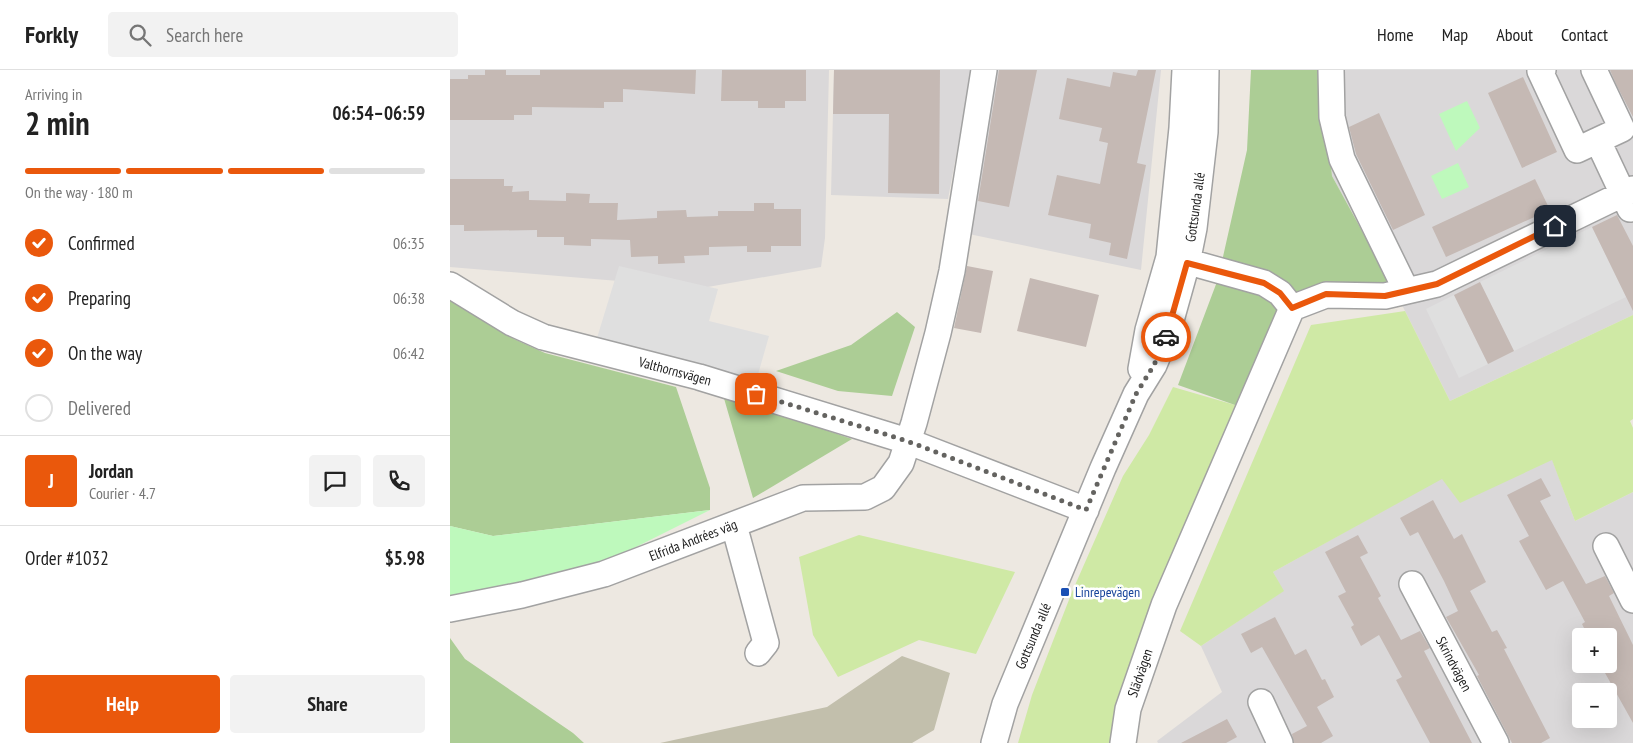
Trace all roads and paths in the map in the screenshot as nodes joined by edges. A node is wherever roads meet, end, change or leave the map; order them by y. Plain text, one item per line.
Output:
1 (984, 70) edge
2 (1185, 70) edge
3 (1206, 70) edge
4 (1331, 70) edge
5 (1543, 70) edge
6 (1594, 70) edge
7 (1598, 141) junction
8 (1628, 197) edge
9 (1178, 260) junction
10 (450, 285) edge
11 (1406, 290) junction
12 (1292, 308) junction
13 (907, 441) junction
14 (1086, 510) junction
15 (734, 525) junction
16 (1606, 546) dead end
17 (1412, 584) dead end
18 (1633, 600) edge
19 (450, 609) edge
20 (758, 653) dead end
21 (1261, 702) dead end
22 (994, 743) edge
23 (1124, 743) edge
24 (1280, 743) edge
25 (1496, 743) edge

1 - 13 street
2 - 9 street, Gottsunda allé
3 - 9 street, Gottsunda allé
4 - 11 street
5 - 7 street
6 - 7 street
7 - 8 street
8 - 11 street
9 - 12 street
9 - 14 street, Gottsunda allé
10 - 13 street, Valthornsvägen
11 - 12 street
12 - 23 street, Slädvägen
13 - 14 street, Valthornsvägen
13 - 15 street, Elfrida Andrées väg
14 - 22 street, Gottsunda allé
15 - 19 street, Elfrida Andrées väg
15 - 20 street
16 - 18 street
17 - 25 street, Skrindvägen
21 - 24 street

